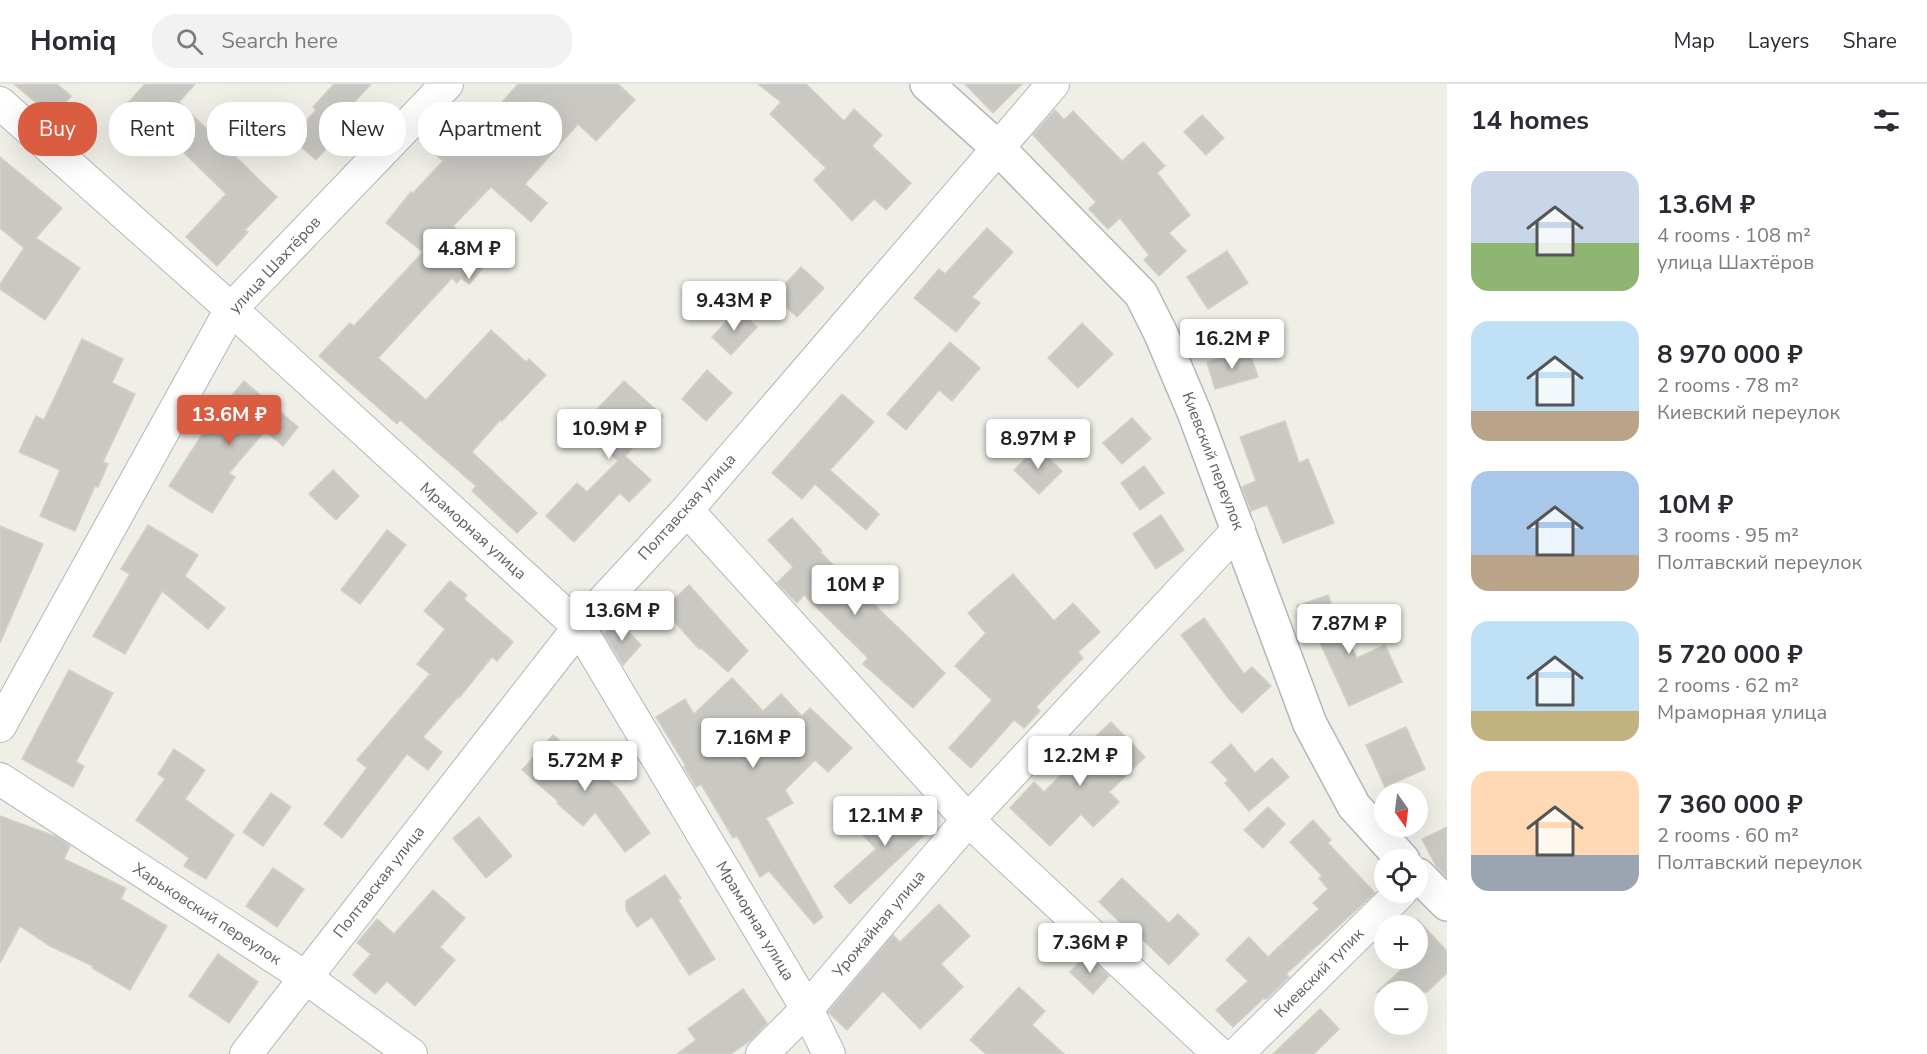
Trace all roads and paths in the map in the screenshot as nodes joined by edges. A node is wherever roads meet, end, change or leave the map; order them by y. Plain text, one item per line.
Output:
1 (447, 84) edge
2 (927, 84) edge
3 (1053, 84) edge
4 (0, 103) edge
5 (997, 147) junction
6 (231, 309) junction
7 (687, 510) junction
8 (1239, 529) junction
9 (579, 627) junction
10 (0, 726) edge
11 (0, 779) edge
12 (968, 820) junction
13 (1393, 849) edge
14 (1428, 885) edge
15 (1390, 903) edge
16 (1447, 904) edge
17 (304, 977) junction
18 (807, 1009) junction
19 (246, 1054) edge
20 (411, 1054) edge
21 (762, 1054) edge
22 (829, 1054) edge
23 (1219, 1054) edge
24 (1237, 1054) edge

1 - 6 street, улица Шахтёров
2 - 5 street, Киевский переулок
3 - 5 street, Полтавская улица
4 - 6 street, Мраморная улица
5 - 7 street, Полтавская улица
5 - 8 street, Киевский переулок
6 - 9 street, Мраморная улица
6 - 10 street, улица Шахтёров
7 - 9 street, Полтавская улица
7 - 12 street
8 - 12 street, Урожайная улица
8 - 13 street, Киевский переулок
9 - 17 street, Полтавская улица
9 - 18 street, Мраморная улица
11 - 17 street, Харьковский переулок
12 - 18 street, Урожайная улица
12 - 23 street
14 - 16 street
15 - 24 street, Киевский тупик
17 - 19 street, Полтавская улица
17 - 20 street, Харьковский переулок
18 - 21 street, Урожайная улица
18 - 22 street, Мраморная улица

